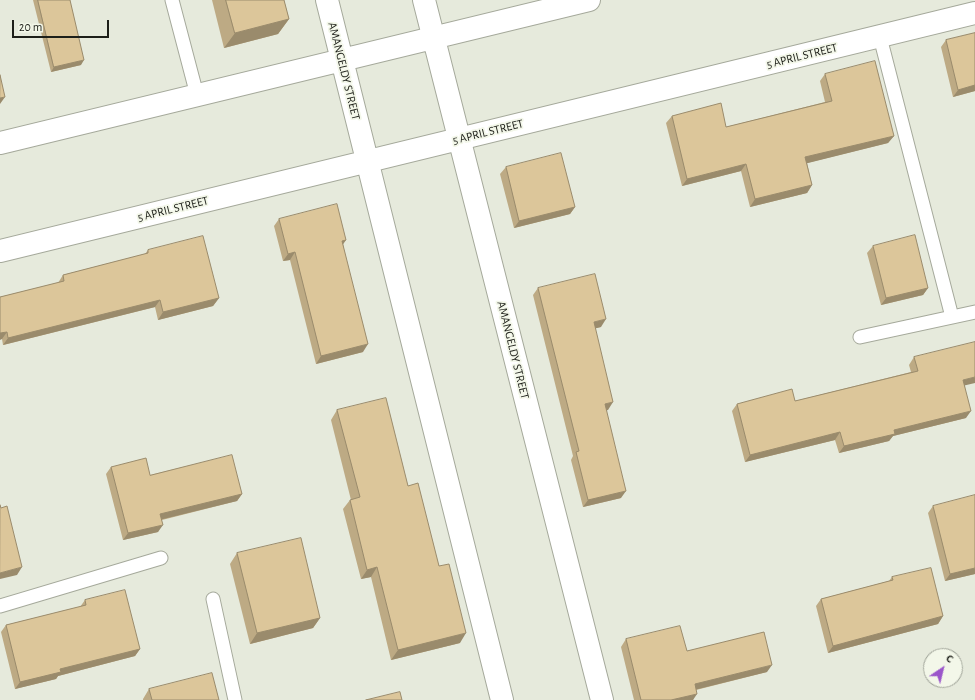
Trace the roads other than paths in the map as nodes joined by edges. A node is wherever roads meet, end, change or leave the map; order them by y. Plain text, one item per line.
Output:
1 (172, 0) edge
2 (327, 0) edge
3 (424, 0) edge
4 (589, 0) edge
5 (975, 13) edge
6 (880, 37) junction
7 (434, 38) junction
8 (342, 60) junction
9 (197, 95) junction
10 (460, 139) junction
11 (0, 143) edge
12 (367, 162) junction
13 (0, 251) edge
14 (975, 312) edge
15 (952, 317) junction
16 (860, 336) dead end
17 (161, 558) dead end
18 (213, 599) dead end
19 (0, 606) edge
20 (235, 700) edge
21 (502, 700) edge
22 (602, 700) edge

1 - 9 lane
2 - 8 street, AMANGELDY STREET
3 - 7 street, AMANGELDY STREET
4 - 7 street
5 - 6 street, 5 APRIL STREET
6 - 10 street, 5 APRIL STREET
6 - 15 lane
7 - 8 street
7 - 10 street, AMANGELDY STREET
8 - 9 street
8 - 12 street, AMANGELDY STREET
9 - 11 street
10 - 12 street, 5 APRIL STREET
10 - 22 street, AMANGELDY STREET
12 - 13 street, 5 APRIL STREET
12 - 21 street, AMANGELDY STREET
14 - 15 lane
15 - 16 lane
17 - 19 lane
18 - 20 lane

